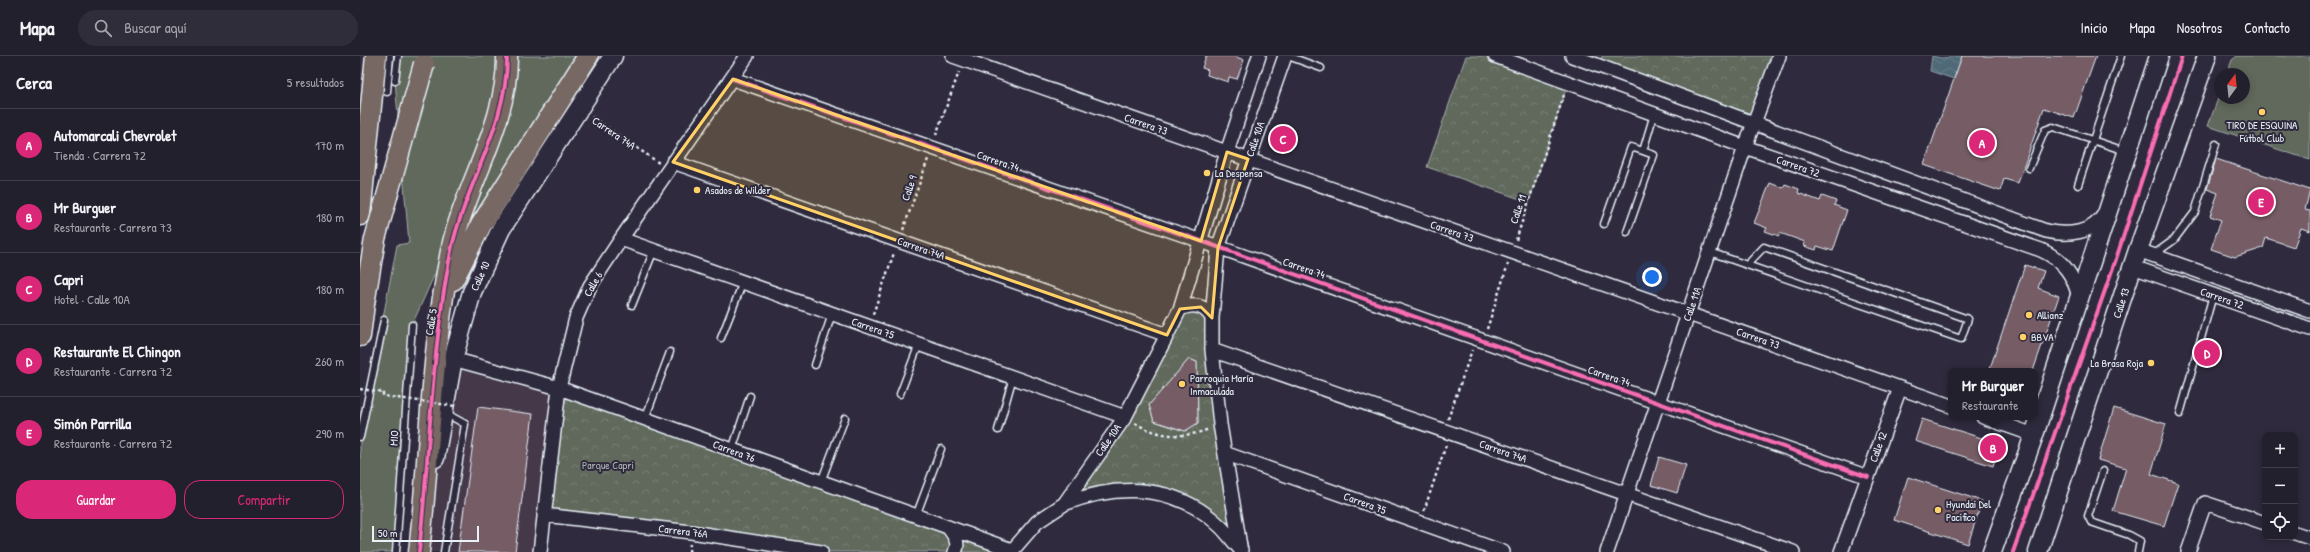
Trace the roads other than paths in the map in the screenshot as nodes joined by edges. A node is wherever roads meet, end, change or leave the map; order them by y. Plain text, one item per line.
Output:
1 (376, 56) edge
2 (390, 56) edge
3 (398, 56) edge
4 (507, 56) edge
5 (588, 56) edge
6 (613, 56) edge
7 (746, 56) edge
8 (1259, 56) edge
9 (1287, 56) edge
10 (1495, 56) edge
11 (1572, 56) edge
12 (1779, 56) edge
13 (2121, 56) edge
14 (2159, 56) edge
15 (958, 58) edge
16 (2207, 58) edge
17 (425, 60) edge
18 (1321, 68) dead end
19 (733, 79) junction
20 (395, 81) dead end
21 (387, 92) dead end
22 (1654, 114) junction
23 (1755, 124) junction
24 (2092, 140) junction
25 (2216, 144) dead end
26 (1744, 147) junction
27 (1643, 151) junction
28 (1227, 152) junction
29 (2128, 153) junction
30 (1248, 159) junction
31 (671, 166) junction
32 (2029, 168) dead end
33 (2078, 185) dead end
34 (2110, 204) junction
35 (360, 215) edge
36 (1604, 224) dead end
37 (1627, 232) dead end
38 (621, 239) junction
39 (1201, 241) junction
40 (1218, 248) junction
41 (654, 250) junction
42 (1710, 252) junction
43 (2146, 253) junction
44 (1747, 265) junction
45 (2133, 267) junction
46 (742, 282) junction
47 (2261, 294) junction
48 (2213, 295) junction
49 (445, 297) junction
50 (2079, 298) junction
51 (632, 306) dead end
52 (1180, 309) junction
53 (2255, 310) junction
54 (2310, 311) edge
55 (832, 313) junction
56 (1689, 314) junction
57 (1212, 318) junction
58 (384, 320) dead end
59 (412, 325) dead end
60 (2310, 329) edge
61 (1168, 335) junction
62 (360, 336) edge
63 (721, 338) dead end
64 (919, 344) junction
65 (1212, 350) junction
66 (670, 352) dead end
67 (453, 359) junction
68 (814, 365) dead end
69 (1013, 377) junction
70 (559, 388) junction
71 (1900, 388) junction
72 (900, 394) dead end
73 (750, 396) dead end
74 (1658, 403) junction
75 (1948, 405) edge
76 (449, 409) junction
77 (2180, 414) dead end
78 (1124, 417) junction
79 (845, 418) dead end
80 (645, 419) junction
81 (1992, 420) edge
82 (998, 430) dead end
83 (2034, 435) junction
84 (360, 437) edge
85 (941, 449) dead end
86 (732, 450) junction
87 (1227, 454) junction
88 (2103, 471) dead end
89 (1868, 477) junction
90 (821, 482) junction
91 (1627, 494) junction
92 (1064, 504) junction
93 (544, 515) junction
94 (916, 516) junction
95 (2262, 522) edge
96 (422, 527) junction
97 (948, 527) junction
98 (2298, 534) edge
99 (2310, 538) edge
100 (1012, 551) edge
101 (1242, 551) edge
102 (396, 552) edge
103 (419, 552) edge
104 (444, 552) edge
105 (540, 552) edge
106 (821, 552) edge
107 (955, 552) edge
108 (1503, 552) edge
109 (1607, 552) edge
110 (1793, 552) edge
111 (1841, 552) edge
112 (1992, 552) edge
113 (2038, 552) edge
114 (2138, 552) edge
115 (2188, 552) edge

1 - 35 main road
2 - 21 lane
3 - 20 lane
4 - 49 main road, Calle 5
5 - 49 main road, Calle 10
6 - 67 main road, Calle 10
7 - 19 street, Calle 6
8 - 28 street, Calle 10A
9 - 18 lane
9 - 30 street, Calle 10A
10 - 22 street, Carrera 72
11 - 23 street
12 - 23 street, Calle 11A
13 - 24 lane
14 - 29 main road
15 - 28 street, Carrera 73
16 - 43 main road, Calle 13
17 - 62 main road, bridge
19 - 31 street, Calle 6
19 - 39 street, Carrera 74
22 - 26 street, Carrera 72
22 - 27 lane
23 - 26 street, Calle 11A
23 - 34 street
24 - 29 lane
24 - 32 lane
24 - 33 lane
25 - 43 lane
26 - 42 street, Calle 11A
26 - 50 street, Carrera 72
27 - 36 lane
27 - 37 lane
28 - 30 street, Carrera 73
28 - 39 street, Calle 10A
29 - 34 main road
30 - 40 street, Calle 10A
30 - 56 street, Carrera 73
31 - 38 street, Calle 6
31 - 61 street, Carrera 74A
34 - 50 main road
38 - 41 street, Carrera 75
38 - 70 street, Calle 6
39 - 40 street, Carrera 74
39 - 52 street, Calle 10A
40 - 57 street, Calle 10A
40 - 74 street, Carrera 74
41 - 46 street, Carrera 75
41 - 51 lane
42 - 44 lane
42 - 56 street, Calle 11A
43 - 45 main road, Calle 13
43 - 47 street, Carrera 72
44 - 44 lane
45 - 48 street, Carrera 72
45 - 113 main road, Calle 13
46 - 55 street, Carrera 75
46 - 63 lane
47 - 53 street
47 - 54 street, Carrera 72
48 - 53 street, Carrera 72
48 - 77 lane
49 - 96 main road, Calle 5
50 - 83 main road
52 - 57 street
52 - 61 street, Calle 10A
53 - 60 street, Carrera 72
55 - 64 street, Carrera 75
55 - 68 lane
56 - 71 street, Carrera 73
56 - 74 street, Calle 11A
57 - 65 street, Calle 10A
58 - 84 lane
59 - 102 lane, MIO
61 - 78 street, Calle 10A
64 - 69 street, Carrera 75
64 - 72 lane
65 - 87 street, Calle 10A
65 - 91 street, Carrera 74A
66 - 80 lane
67 - 70 street, Carrera 76
67 - 76 main road, Calle 10
69 - 78 street, Carrera 75
69 - 82 lane
70 - 80 street, Carrera 76
70 - 93 street, Calle 6
71 - 75 street, Carrera 73
71 - 89 street, Calle 12
73 - 86 lane
74 - 89 street, Carrera 74
74 - 91 street, Calle 11A
76 - 96 main road, Calle 10
76 - 104 lane
78 - 92 street, Calle 10A
79 - 90 lane
80 - 86 street, Carrera 76
81 - 83 street
83 - 112 main road
85 - 94 lane
86 - 90 street, Carrera 76
87 - 101 street, Calle 10A
87 - 108 street, Carrera 75
88 - 114 lane
89 - 111 street, Calle 12
90 - 94 street, Carrera 76
91 - 109 street, Calle 11A
91 - 110 street, Carrera 74A
92 - 100 street, Calle 10A
92 - 101 street
93 - 105 street, Calle 6
93 - 106 street, Carrera 76A
94 - 97 street, Carrera 76
95 - 115 street
96 - 103 main road, Calle 5
97 - 100 street, Carrera 76
97 - 107 street
98 - 99 street

